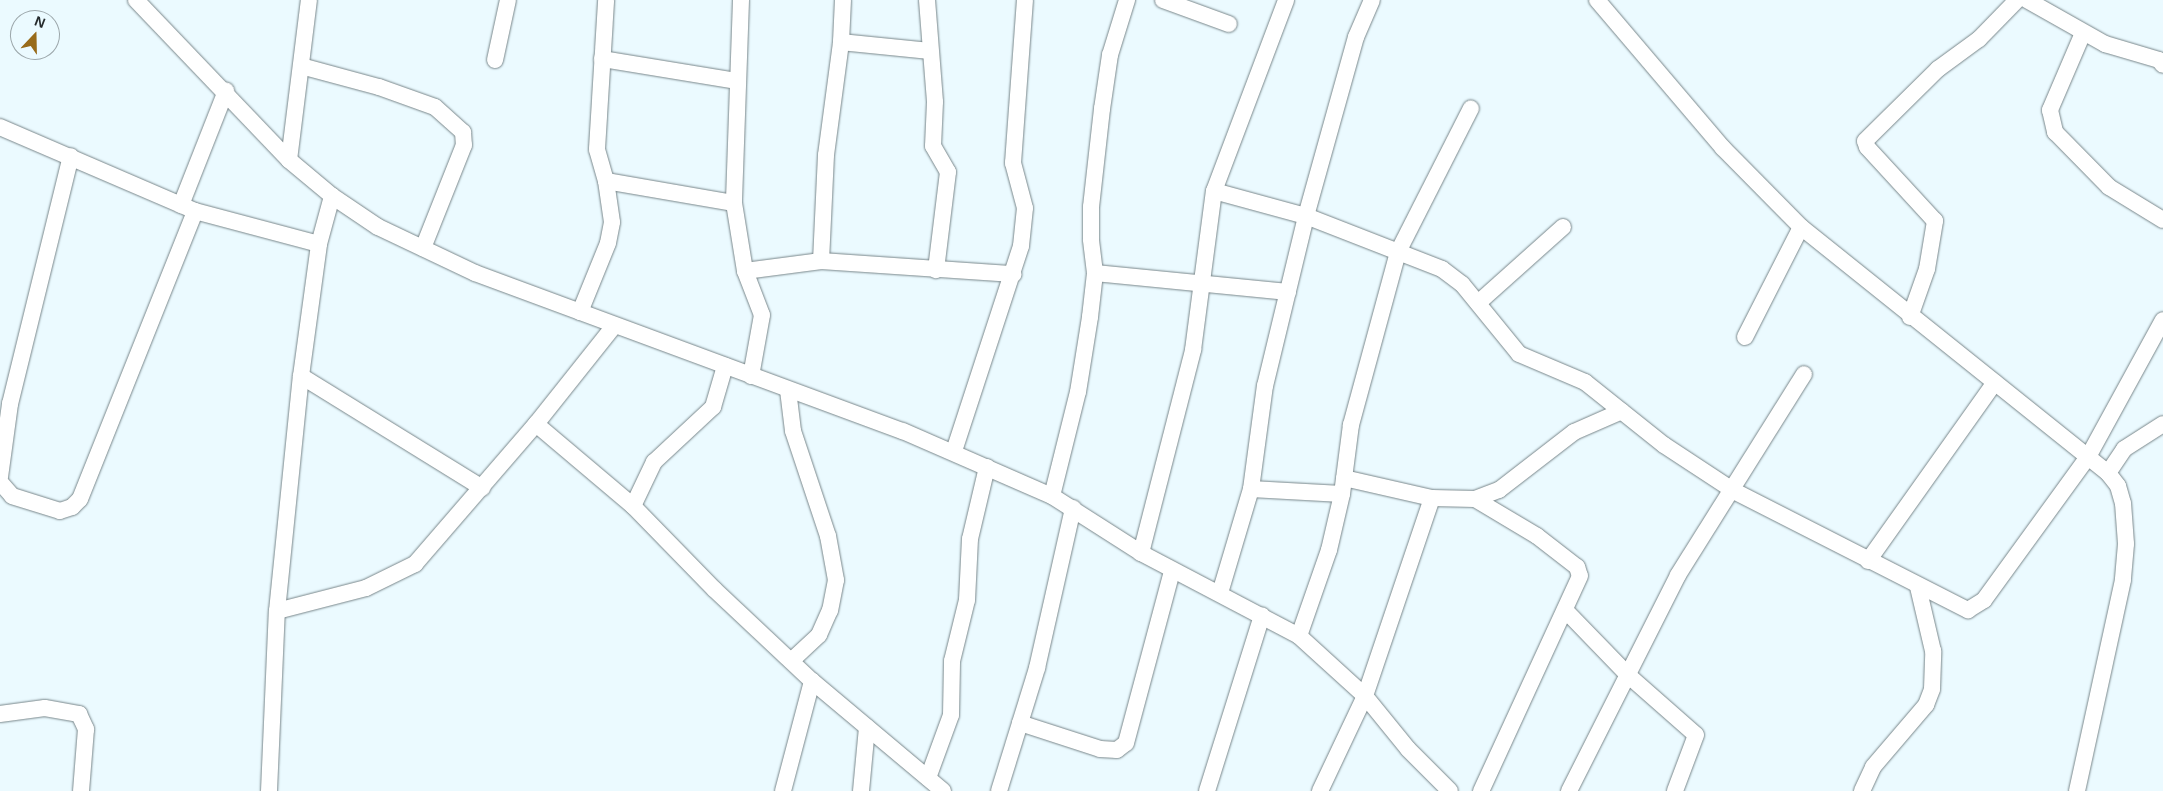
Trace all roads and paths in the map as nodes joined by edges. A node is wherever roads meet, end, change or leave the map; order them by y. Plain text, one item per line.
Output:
1 (136, 0) edge
2 (309, 0) edge
3 (508, 0) edge
4 (606, 0) edge
5 (741, 0) edge
6 (843, 0) edge
7 (927, 0) edge
8 (1026, 0) edge
9 (1127, 0) edge
10 (1163, 0) edge
11 (1286, 0) edge
12 (1372, 0) edge
13 (1597, 0) edge
14 (2017, 0) edge
15 (2027, 0) edge
16 (1229, 24) dead end
17 (2083, 33) junction
18 (841, 42) junction
19 (930, 51) junction
20 (2162, 59) edge
21 (495, 60) dead end
22 (602, 60) junction
23 (301, 66) junction
24 (738, 81) junction
25 (226, 91) junction
26 (1471, 108) dead end
27 (0, 127) edge
28 (71, 156) junction
29 (289, 160) junction
30 (606, 181) junction
31 (1214, 191) junction
32 (332, 196) junction
33 (734, 203) junction
34 (188, 208) junction
35 (1306, 216) junction
36 (2163, 220) edge
37 (1563, 227) dead end
38 (1802, 227) junction
39 (319, 244) junction
40 (423, 248) junction
41 (1398, 252) junction
42 (820, 262) junction
43 (936, 270) junction
44 (744, 271) junction
45 (1095, 273) junction
46 (1014, 274) junction
47 (1199, 285) junction
48 (1288, 292) junction
49 (1478, 303) junction
50 (580, 312) junction
51 (1910, 317) junction
52 (2163, 320) edge
53 (614, 326) junction
54 (1745, 337) dead end
55 (725, 366) junction
56 (1804, 374) dead end
57 (301, 376) junction
58 (751, 376) junction
59 (1995, 382) junction
60 (788, 390) junction
61 (1622, 411) junction
62 (536, 424) junction
63 (2163, 424) edge
64 (954, 451) junction
65 (2088, 457) junction
66 (988, 467) junction
67 (2108, 473) junction
68 (0, 477) edge
69 (0, 482) edge
70 (1343, 486) junction
71 (482, 488) junction
72 (1251, 489) junction
73 (1734, 491) junction
74 (1052, 496) junction
75 (1432, 498) junction
76 (1475, 498) junction
77 (634, 506) junction
78 (1074, 508) junction
79 (1140, 552) junction
80 (1868, 561) junction
81 (1172, 571) junction
82 (1918, 587) junction
83 (1220, 593) junction
84 (278, 611) junction
85 (1566, 611) junction
86 (1262, 615) junction
87 (1299, 636) junction
88 (792, 661) junction
89 (1629, 676) junction
90 (812, 681) junction
91 (1365, 696) junction
92 (0, 714) edge
93 (1020, 723) junction
94 (867, 727) junction
95 (928, 778) junction
96 (81, 791) edge
97 (269, 791) edge
98 (783, 791) edge
99 (861, 791) edge
100 (943, 791) edge
101 (999, 791) edge
102 (1207, 791) edge
103 (1320, 791) edge
104 (1450, 791) edge
105 (1481, 791) edge
106 (1569, 791) edge
107 (1675, 791) edge
108 (1862, 791) edge
109 (2077, 791) edge

1 - 25 street
2 - 23 street
3 - 21 street
4 - 22 street
5 - 24 street
6 - 18 street
7 - 19 street
8 - 46 street
9 - 45 street
10 - 16 street
11 - 31 street
12 - 35 street
13 - 38 street
14 - 51 street
15 - 17 street
17 - 20 street
17 - 36 street
18 - 19 street
18 - 42 street
19 - 43 street
22 - 24 street
22 - 30 street
23 - 29 street
23 - 40 street
24 - 33 street
25 - 29 street
25 - 34 street
26 - 41 street
27 - 28 street
28 - 34 street
28 - 68 street
29 - 32 street
30 - 33 street
30 - 50 street
31 - 35 street
31 - 47 street
32 - 39 street
32 - 40 street
33 - 44 street
34 - 39 street
34 - 69 street
35 - 41 street
35 - 48 street
37 - 49 street
38 - 51 street
38 - 54 street
39 - 57 street
40 - 50 street
41 - 49 street
41 - 70 street
42 - 43 street
42 - 44 street
43 - 46 street
44 - 58 street
45 - 47 street
45 - 74 street
46 - 64 street
47 - 48 street
47 - 79 street
48 - 72 street
49 - 61 street
50 - 53 street
51 - 59 street
52 - 65 street
53 - 55 street
53 - 62 street
55 - 58 street
55 - 77 street
56 - 73 street
57 - 71 street
57 - 84 street
58 - 60 street
59 - 65 street
59 - 80 street
60 - 64 street
60 - 88 street
61 - 73 street
61 - 76 street
62 - 71 street
62 - 77 street
63 - 67 street
64 - 66 street
65 - 67 street
65 - 82 street
66 - 74 street
66 - 95 street
67 - 109 street
70 - 72 street
70 - 75 street
70 - 87 street
71 - 84 street
72 - 83 street
73 - 80 street
73 - 89 street
74 - 78 street
75 - 76 street
75 - 91 street
76 - 85 street
77 - 88 street
78 - 79 street
78 - 93 street
79 - 81 street
80 - 82 street
81 - 83 street
81 - 93 street
82 - 108 street
83 - 86 street
84 - 97 street
85 - 89 street
85 - 105 street
86 - 87 street
86 - 102 street
87 - 91 street
88 - 90 street
89 - 106 street
89 - 107 street
90 - 94 street
90 - 98 street
91 - 103 street
91 - 104 street
92 - 96 street
93 - 101 street
94 - 95 street
94 - 99 street
95 - 100 street

